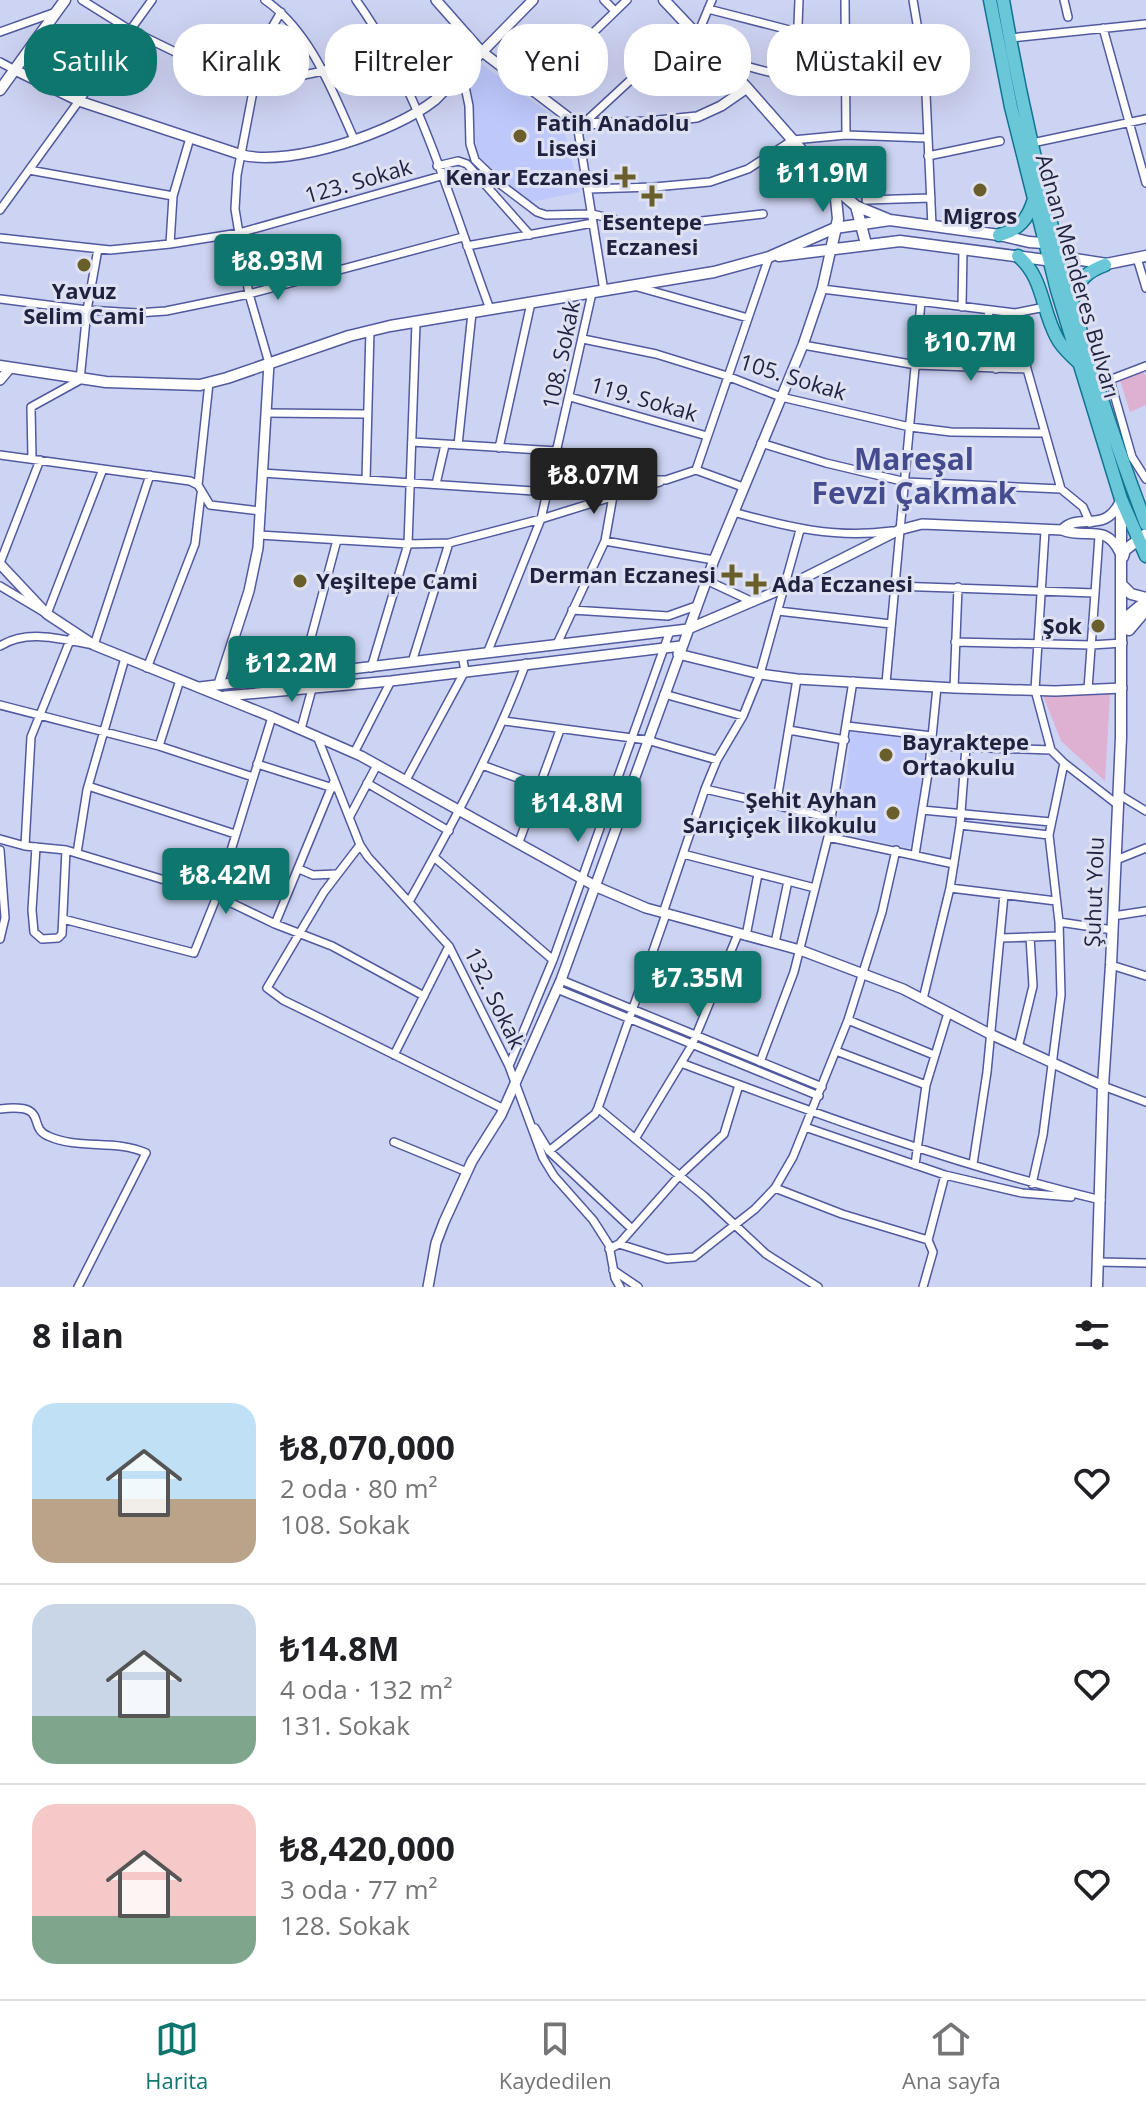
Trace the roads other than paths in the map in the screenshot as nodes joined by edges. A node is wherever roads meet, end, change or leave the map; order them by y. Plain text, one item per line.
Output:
1 (65, 0) edge
2 (82, 0) edge
3 (152, 0) edge
4 (265, 0) edge
5 (356, 0) edge
6 (436, 0) edge
7 (533, 0) edge
8 (604, 0) edge
9 (627, 0) edge
10 (664, 0) edge
11 (712, 0) edge
12 (799, 0) edge
13 (845, 0) edge
14 (913, 0) edge
15 (990, 0) edge
16 (1003, 0) edge
17 (1064, 0) edge
18 (278, 6) edge
19 (708, 9) junction
20 (58, 11) junction
21 (615, 11) junction
22 (1068, 17) dead end
23 (120, 24) edge
24 (134, 24) edge
25 (372, 24) edge
26 (457, 24) edge
27 (602, 24) edge
28 (687, 24) edge
29 (702, 24) edge
30 (767, 24) edge
31 (798, 24) edge
32 (845, 24) edge
33 (917, 24) edge
34 (1146, 24) edge
35 (1103, 28) junction
36 (0, 32) edge
37 (1010, 38) junction
38 (481, 51) joint
39 (0, 62) edge
40 (497, 63) edge
41 (15, 70) junction
42 (323, 71) junction
43 (309, 74) edge
44 (624, 84) edge
45 (0, 90) edge
46 (751, 93) edge
47 (83, 96) edge
48 (249, 96) edge
49 (411, 96) edge
50 (436, 96) edge
51 (467, 96) edge
52 (540, 96) edge
53 (735, 96) edge
54 (845, 96) edge
55 (925, 96) edge
56 (79, 101) junction
57 (418, 113) junction
58 (1146, 119) edge
59 (580, 124) junction
60 (1129, 124) junction
61 (846, 135) junction
62 (190, 138) junction
63 (926, 138) junction
64 (354, 139) junction
65 (793, 140) junction
66 (1000, 141) dead end
67 (1032, 143) junction
68 (242, 155) junction
69 (928, 156) junction
70 (437, 166) junction
71 (29, 170) junction
72 (441, 176) junction
73 (1146, 183) edge
74 (834, 187) junction
75 (588, 189) junction
76 (173, 196) junction
77 (931, 198) junction
78 (1034, 199) junction
79 (866, 200) dead end
80 (856, 206) junction
81 (0, 210) edge
82 (763, 214) dead end
83 (592, 219) junction
84 (890, 220) junction
85 (862, 224) junction
86 (932, 226) junction
87 (835, 228) junction
88 (239, 233) junction
89 (530, 235) junction
90 (999, 235) junction
91 (463, 237) junction
92 (0, 238) edge
93 (1051, 243) junction
94 (170, 244) junction
95 (866, 244) junction
96 (467, 246) junction
97 (98, 249) junction
98 (831, 249) junction
99 (963, 249) junction
100 (1018, 256) junction
101 (769, 257) junction
102 (1141, 257) edge
103 (1049, 260) junction
104 (1063, 262) junction
105 (1107, 264) junction
106 (632, 286) junction
107 (1146, 288) edge
108 (822, 289) junction
109 (598, 292) junction
110 (249, 294) junction
111 (0, 299) edge
112 (1074, 301) junction
113 (921, 302) junction
114 (531, 303) junction
115 (962, 307) junction
116 (1040, 308) dead end
117 (490, 309) junction
118 (87, 310) junction
119 (988, 310) junction
120 (472, 313) junction
121 (1015, 313) junction
122 (748, 318) junction
123 (416, 323) junction
124 (370, 330) junction
125 (583, 339) junction
126 (803, 345) junction
127 (1078, 362) junction
128 (269, 363) junction
129 (916, 365) junction
130 (1146, 366) edge
131 (5, 367) edge
132 (996, 369) junction
133 (1027, 369) junction
134 (727, 376) junction
135 (0, 380) edge
136 (80, 380) junction
137 (1104, 382) junction
138 (209, 383) junction
139 (570, 397) junction
140 (781, 397) junction
141 (266, 413) junction
142 (367, 414) junction
143 (910, 427) junction
144 (1045, 433) junction
145 (707, 436) junction
146 (412, 442) junction
147 (761, 443) junction
148 (445, 445) junction
149 (458, 445) junction
150 (499, 448) junction
151 (557, 451) junction
152 (0, 455) edge
153 (36, 459) junction
154 (103, 469) junction
155 (696, 470) junction
156 (262, 473) junction
157 (150, 475) junction
158 (1146, 479) edge
159 (366, 480) junction
160 (666, 480) junction
161 (906, 482) junction
162 (410, 483) junction
163 (436, 484) junction
164 (743, 487) junction
165 (200, 488) junction
166 (1061, 489) junction
167 (548, 492) junction
168 (613, 496) junction
169 (1121, 499) junction
170 (261, 511) junction
171 (733, 512) junction
172 (1144, 517) edge
173 (541, 519) junction
174 (1090, 523) junction
175 (800, 530) junction
176 (899, 530) junction
177 (1062, 530) junction
178 (1045, 531) junction
179 (259, 535) junction
180 (1099, 536) dead end
181 (1142, 536) edge
182 (337, 540) junction
183 (605, 541) junction
184 (449, 543) junction
185 (408, 544) junction
186 (1146, 556) edge
187 (1121, 559) junction
188 (714, 560) junction
189 (0, 564) edge
190 (706, 580) junction
191 (1121, 584) junction
192 (0, 586) edge
193 (894, 586) junction
194 (958, 587) junction
195 (784, 588) junction
196 (1042, 590) junction
197 (1095, 593) junction
198 (1146, 600) edge
199 (753, 602) junction
200 (696, 606) junction
201 (572, 610) junction
202 (1146, 610) edge
203 (778, 611) junction
204 (47, 614) junction
205 (891, 624) junction
206 (688, 629) junction
207 (670, 631) junction
208 (72, 636) junction
209 (1124, 639) junction
210 (955, 642) junction
211 (1040, 643) junction
212 (557, 644) junction
213 (94, 645) junction
214 (1091, 645) junction
215 (0, 646) edge
216 (664, 648) junction
217 (680, 650) junction
218 (488, 651) junction
219 (462, 655) junction
220 (125, 658) junction
221 (412, 662) junction
222 (526, 663) junction
223 (147, 668) junction
224 (371, 668) junction
225 (465, 671) junction
226 (760, 674) junction
227 (301, 675) junction
228 (797, 679) junction
229 (180, 680) junction
230 (391, 681) junction
231 (853, 681) junction
232 (886, 683) junction
233 (219, 684) junction
234 (196, 687) junction
235 (937, 687) junction
236 (954, 688) junction
237 (1122, 688) junction
238 (312, 689) junction
239 (1088, 689) junction
240 (1035, 690) junction
241 (664, 694) junction
242 (222, 696) junction
243 (0, 705) edge
244 (39, 715) junction
245 (743, 716) junction
246 (272, 717) junction
247 (504, 721) junction
248 (847, 726) junction
249 (301, 729) junction
250 (560, 730) junction
251 (789, 730) junction
252 (104, 731) junction
253 (317, 736) junction
254 (932, 736) junction
255 (630, 740) junction
256 (647, 740) junction
257 (845, 740) junction
258 (159, 746) junction
259 (931, 746) junction
260 (966, 747) junction
261 (1051, 750) junction
262 (354, 753) junction
263 (717, 760) junction
264 (1064, 763) junction
265 (257, 764) junction
266 (377, 765) junction
267 (482, 765) junction
268 (253, 777) junction
269 (406, 780) junction
270 (367, 783) junction
271 (335, 785) junction
272 (88, 786) junction
273 (540, 786) junction
274 (705, 789) junction
275 (1118, 799) junction
276 (776, 806) junction
277 (461, 809) junction
278 (605, 810) junction
279 (922, 810) junction
280 (1146, 811) edge
281 (960, 814) junction
282 (349, 816) junction
283 (831, 818) junction
284 (1051, 822) junction
285 (960, 825) junction
286 (449, 831) junction
287 (235, 834) junction
288 (1049, 835) junction
289 (828, 837) junction
290 (0, 839) edge
291 (519, 842) junction
292 (360, 845) junction
293 (25, 846) junction
294 (36, 847) junction
295 (1146, 848) edge
296 (0, 850) edge
297 (66, 850) junction
298 (896, 850) junction
299 (77, 853) junction
300 (683, 854) junction
301 (915, 855) junction
302 (434, 857) junction
303 (1116, 860) junction
304 (954, 864) junction
305 (299, 869) junction
306 (336, 874) junction
307 (758, 874) junction
308 (583, 879) junction
309 (788, 881) junction
310 (597, 887) junction
311 (815, 888) junction
312 (950, 888) junction
313 (1004, 895) junction
314 (217, 896) junction
315 (410, 900) junction
316 (1056, 901) junction
317 (1146, 911) edge
318 (664, 914) junction
319 (1113, 916) junction
320 (63, 919) junction
321 (1059, 922) junction
322 (275, 924) junction
323 (1113, 930) junction
324 (298, 933) junction
325 (742, 935) junction
326 (1059, 936) junction
327 (1030, 937) junction
328 (1000, 938) junction
329 (0, 939) edge
330 (775, 943) junction
331 (449, 946) junction
332 (800, 950) junction
333 (553, 960) junction
334 (1111, 965) junction
335 (864, 974) junction
336 (1146, 976) edge
337 (559, 984) junction
338 (424, 996) junction
339 (923, 999) junction
340 (632, 1009) junction
341 (948, 1013) junction
342 (628, 1019) junction
343 (848, 1020) junction
344 (990, 1034) junction
345 (696, 1035) junction
346 (692, 1045) junction
347 (1018, 1048) junction
348 (836, 1051) junction
349 (394, 1055) junction
350 (934, 1055) junction
351 (760, 1062) junction
352 (681, 1063) junction
353 (1052, 1064) junction
354 (509, 1066) junction
355 (739, 1085) junction
356 (926, 1085) junction
357 (514, 1086) junction
358 (1103, 1086) junction
359 (822, 1087) junction
360 (819, 1096) junction
361 (1146, 1102) edge
362 (521, 1103) junction
363 (598, 1108) junction
364 (0, 1109) edge
365 (504, 1109) junction
366 (812, 1112) junction
367 (805, 1127) junction
368 (635, 1139) junction
369 (394, 1142) dead end
370 (918, 1147) junction
371 (549, 1151) junction
372 (973, 1164) junction
373 (915, 1165) junction
374 (467, 1172) junction
375 (945, 1175) junction
376 (679, 1176) junction
377 (1032, 1184) junction
378 (775, 1188) junction
379 (1101, 1200) junction
380 (734, 1226) junction
381 (632, 1229) junction
382 (928, 1240) junction
383 (619, 1244) junction
384 (609, 1249) junction
385 (1098, 1262) junction
386 (1146, 1263) edge
387 (613, 1270) junction
388 (78, 1287) edge
389 (428, 1287) edge
390 (620, 1287) edge
391 (638, 1287) edge
392 (818, 1287) edge
393 (923, 1287) edge
394 (1097, 1287) edge

1 - 20 main road
2 - 23 street
3 - 24 street
4 - 18 street
5 - 25 street
6 - 26 street
7 - 38 street
8 - 21 street
9 - 21 street
10 - 28 main road
11 - 19 street
12 - 31 street
13 - 32 street
14 - 33 street
15 - 78 main road, Adnan Menderes Bulvarı
16 - 37 main road, Adnan Menderes Bulvarı
17 - 22 street
18 - 42 street
19 - 29 street
19 - 30 street
20 - 36 street
20 - 41 main road
21 - 27 street
34 - 35 street
35 - 37 street
35 - 60 street
37 - 67 main road, Adnan Menderes Bulvarı
38 - 40 street
39 - 41 street
41 - 45 main road
41 - 56 street
42 - 43 street
42 - 64 street
44 - 59 street
46 - 65 main road
47 - 56 street
48 - 68 street
49 - 57 street
50 - 57 street
51 - 83 street
52 - 59 street
53 - 59 street
54 - 61 street
55 - 63 street
56 - 62 street
56 - 71 street
57 - 64 street
57 - 70 street
58 - 60 street
59 - 75 street
60 - 67 street
60 - 73 street
61 - 63 street
61 - 65 street
62 - 68 street
62 - 76 street
63 - 69 street
64 - 68 street
65 - 74 main road
65 - 75 street
66 - 69 street
67 - 93 main road, Adnan Menderes Bulvarı
68 - 88 street
69 - 77 street
70 - 72 street
70 - 89 street
71 - 76 street
71 - 81 street
72 - 88 street, 123. Sokak
72 - 91 street
74 - 80 main road
74 - 87 main road
75 - 83 street
76 - 94 street
77 - 79 street
77 - 86 street
78 - 90 main road
78 - 93 main road, Adnan Menderes Bulvarı
80 - 84 main road
80 - 85 main road
82 - 83 street
83 - 89 street
83 - 109 street
84 - 85 main road
84 - 86 main road
85 - 87 main road
85 - 95 main road
86 - 90 main road
87 - 98 main road
87 - 101 main road
88 - 94 street, 123. Sokak
88 - 110 street
89 - 96 street
90 - 93 main road
91 - 96 street
91 - 110 street
92 - 97 street, 123. Sokak
93 - 103 main road, Adnan Menderes Bulvarı
93 - 104 main road, Adnan Menderes Bulvarı
93 - 105 main road
94 - 97 street, 123. Sokak
95 - 98 main road
95 - 99 main road
96 - 117 street
97 - 118 street
98 - 101 main road
98 - 108 street
99 - 100 main road
99 - 115 street
100 - 103 main road
100 - 127 main road
101 - 106 main road
101 - 122 street
102 - 105 main road
102 - 107 street
103 - 104 main road
103 - 127 main road, Adnan Menderes Bulvarı
104 - 105 main road
104 - 112 main road, Adnan Menderes Bulvarı
105 - 112 main road
106 - 109 main road
106 - 122 street
108 - 113 street
108 - 126 street
109 - 114 main road
109 - 125 street, 108. Sokak
110 - 118 street
110 - 128 street
111 - 118 street
112 - 137 main road, Adnan Menderes Bulvarı
113 - 115 street
113 - 129 street
114 - 117 main road
114 - 150 street
115 - 119 street
116 - 121 street
117 - 120 main road
118 - 136 street
119 - 121 street
119 - 132 street
120 - 123 main road
120 - 149 street
121 - 133 street
122 - 134 street
123 - 124 main road
123 - 146 street
124 - 128 main road
124 - 142 street
125 - 134 street, 105. Sokak
125 - 139 street, 108. Sokak
126 - 129 street
126 - 140 street
127 - 169 main road, Adnan Menderes Bulvarı
128 - 138 main road
128 - 141 street
129 - 132 street
129 - 143 street
130 - 137 street
131 - 135 street
131 - 136 main road
132 - 133 street
133 - 144 street
134 - 140 street, 105. Sokak
134 - 145 street
136 - 138 main road
136 - 153 street
137 - 158 street
137 - 172 main road, Adnan Menderes Bulvarı
138 - 165 street
139 - 145 street, 119. Sokak
139 - 151 street, 108. Sokak
140 - 143 street, 105. Sokak
140 - 147 street
141 - 142 street
141 - 156 street
142 - 159 street
143 - 144 street, 105. Sokak
143 - 161 street
144 - 166 street
145 - 155 street
146 - 148 street
146 - 162 street
147 - 161 street
147 - 164 street
148 - 149 street
148 - 163 street
149 - 150 street
150 - 151 street
151 - 160 street
151 - 167 street, 108. Sokak
152 - 153 street
153 - 154 street
153 - 189 street
154 - 157 street
154 - 204 street
155 - 160 street
155 - 164 street
156 - 159 street
156 - 170 street
157 - 165 street
157 - 213 street
159 - 162 street
160 - 168 street
161 - 166 street
161 - 176 street
162 - 163 street
162 - 185 street
163 - 167 street
164 - 171 street
165 - 170 street
165 - 223 street
166 - 174 street
167 - 173 street, 108. Sokak
168 - 173 street
168 - 183 street
169 - 174 street
169 - 181 main road, Adnan Menderes Bulvarı
169 - 187 main road, Şuhut Yolu
170 - 179 street
171 - 175 street
171 - 188 street
173 - 184 street
173 - 218 street, 108. Sokak
174 - 177 street
175 - 176 street
175 - 195 street
176 - 178 street
176 - 193 street
176 - 195 street
177 - 178 street
177 - 187 street
178 - 196 street
179 - 182 street
179 - 233 street
180 - 197 street
181 - 186 main road, Adnan Menderes Bulvarı
181 - 187 main road
182 - 185 street
182 - 227 street
183 - 188 street
183 - 201 street
184 - 185 street
184 - 221 street
185 - 224 street
187 - 191 main road, Şuhut Yolu
188 - 190 street
189 - 204 street
190 - 199 street
190 - 200 street
191 - 198 main road
191 - 209 main road, Şuhut Yolu
192 - 204 street
193 - 194 street
193 - 205 street
194 - 196 street
194 - 210 street
195 - 199 street
195 - 203 street
196 - 197 street
196 - 211 street
197 - 214 street
198 - 209 main road
199 - 206 street
200 - 201 street
200 - 206 street
201 - 212 street
202 - 209 main road
203 - 205 street
203 - 226 street
204 - 208 street
205 - 232 street
206 - 207 street
206 - 217 street
207 - 212 street
207 - 216 street
208 - 213 street
208 - 215 street
208 - 244 street
209 - 214 street
209 - 237 main road, Şuhut Yolu
210 - 211 street
210 - 236 street
211 - 214 street
211 - 240 street
212 - 218 street
213 - 220 street
214 - 239 street
216 - 217 street
216 - 222 street
216 - 255 street
217 - 226 street
217 - 241 street
218 - 219 street
219 - 221 street
219 - 225 street
220 - 223 street
220 - 252 street
221 - 224 street
222 - 225 street
222 - 247 street
223 - 229 street
224 - 227 street
225 - 230 street
225 - 269 street
226 - 228 street
226 - 245 street
227 - 233 street
227 - 238 street
228 - 231 street
228 - 251 street
229 - 234 street
229 - 258 street
230 - 238 street
230 - 262 street
231 - 232 street
231 - 248 street
232 - 235 street
233 - 234 street
234 - 242 street
235 - 236 street
235 - 254 street
236 - 240 street
237 - 239 street
237 - 275 main road, Şuhut Yolu
238 - 242 street
238 - 249 street
239 - 240 street
240 - 261 street
241 - 245 street
241 - 256 street
242 - 246 street
243 - 244 street
244 - 252 street
244 - 293 street
245 - 263 street
246 - 249 street
246 - 265 street
247 - 250 street
247 - 267 street
248 - 254 street
248 - 257 street
249 - 253 street
250 - 255 street
250 - 273 street
251 - 257 street
251 - 276 street
252 - 258 street
252 - 272 street
253 - 262 street
253 - 271 street, 132. Sokak
254 - 259 street
255 - 256 street
255 - 278 street
256 - 263 street
256 - 310 street
257 - 283 street
258 - 268 street
259 - 260 street
259 - 279 street
260 - 261 street
260 - 281 street
261 - 264 street
262 - 266 street
263 - 274 street
264 - 275 street
264 - 284 street
265 - 268 street
265 - 271 street
266 - 269 street
266 - 270 street
267 - 273 street
267 - 277 street
268 - 287 street
269 - 277 street
270 - 282 street
270 - 286 street
271 - 282 street, 132. Sokak
271 - 305 street
272 - 287 street
272 - 299 street
273 - 278 street
273 - 291 street
274 - 276 street
274 - 300 street
275 - 280 street
275 - 303 main road, Şuhut Yolu
276 - 283 street
277 - 286 street
277 - 291 street
278 - 308 street
279 - 281 street
279 - 301 street
281 - 284 street
281 - 285 street
282 - 292 street, 132. Sokak
283 - 289 street
284 - 288 street
285 - 288 street
285 - 304 street
286 - 302 street
287 - 314 street
288 - 316 street
289 - 298 street
289 - 311 street
290 - 293 street
291 - 308 street
292 - 306 street
292 - 315 street, 132. Sokak
293 - 294 street
294 - 297 street
294 - 320 street
295 - 303 street
296 - 329 street
297 - 299 street
297 - 320 street
298 - 301 street
298 - 335 street
299 - 314 street
300 - 307 street
300 - 318 street
301 - 304 street
302 - 315 street
302 - 333 street
303 - 319 main road, Şuhut Yolu
304 - 312 street
305 - 306 street
305 - 322 street
306 - 324 street
307 - 309 street
307 - 325 street
308 - 310 street
308 - 333 street
309 - 311 street
309 - 330 street
310 - 318 street
310 - 337 street
311 - 332 street
312 - 313 street
312 - 339 street
313 - 316 street
313 - 328 street
314 - 320 street
314 - 322 street
315 - 331 street, 132. Sokak
316 - 321 street
317 - 319 street
318 - 325 street
318 - 340 street
319 - 323 main road, Şuhut Yolu
321 - 323 street
321 - 326 street
322 - 324 street
323 - 334 main road, Şuhut Yolu
324 - 338 street
324 - 349 street
325 - 330 street
325 - 345 street
326 - 327 street
326 - 353 street
327 - 328 street
327 - 347 street
328 - 344 street
330 - 332 street
331 - 338 street
331 - 354 street, 132. Sokak
332 - 335 street
332 - 351 street
333 - 354 street
334 - 336 street
334 - 358 main road, Şuhut Yolu
335 - 339 street
335 - 343 street
337 - 340 street
337 - 342 street
337 - 357 street
338 - 349 street
339 - 341 street
340 - 342 street
340 - 345 street
341 - 344 street
341 - 350 street
342 - 346 street
342 - 363 street
343 - 348 street
343 - 350 street
344 - 347 street
344 - 372 street
345 - 346 street
345 - 351 street
346 - 352 street
346 - 360 street
347 - 353 street
348 - 356 street
348 - 359 street
349 - 365 street
350 - 356 street
351 - 359 street
352 - 355 street
352 - 368 street
353 - 358 street
353 - 377 street
354 - 357 street, 132. Sokak
355 - 366 street
355 - 376 street
356 - 370 street
357 - 362 street, 132. Sokak
357 - 365 street
358 - 361 street
358 - 379 main road, Şuhut Yolu
359 - 360 street
360 - 366 street
362 - 371 street
362 - 384 street, 132. Sokak
363 - 368 street
363 - 371 street
364 - 388 street
365 - 374 street
366 - 367 street
366 - 370 street
367 - 373 street
367 - 378 street
368 - 376 street
369 - 374 street
370 - 372 street
370 - 373 street
371 - 381 street
372 - 377 street
373 - 375 street
374 - 389 street
375 - 379 street
375 - 382 street
376 - 380 street
376 - 381 street
377 - 379 street
378 - 380 street
378 - 382 street
379 - 385 main road, Şuhut Yolu
380 - 383 street
380 - 392 street
381 - 383 street
382 - 393 street
383 - 384 street
384 - 387 street, 132. Sokak
385 - 386 street
385 - 394 main road, Şuhut Yolu
387 - 390 street, 132. Sokak
387 - 391 street

